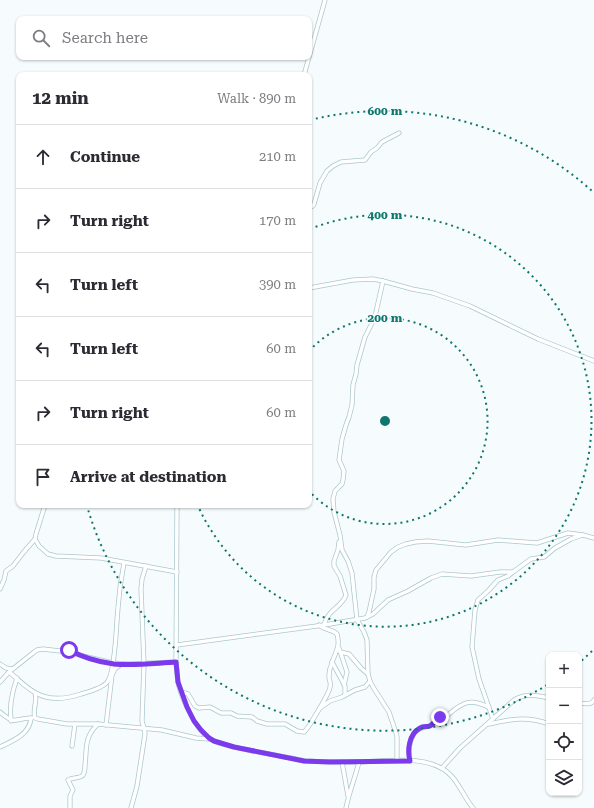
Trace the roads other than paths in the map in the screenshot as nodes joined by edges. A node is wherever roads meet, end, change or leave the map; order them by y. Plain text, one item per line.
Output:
1 (325, 0) edge
2 (312, 46) edge
3 (308, 60) edge
4 (305, 72) edge
5 (399, 133) dead end
6 (312, 206) edge
7 (383, 281) junction
8 (312, 287) edge
9 (594, 361) edge
10 (44, 508) edge
11 (177, 508) edge
12 (340, 535) junction
13 (583, 535) junction
14 (594, 538) edge
15 (35, 539) junction
16 (124, 563) junction
17 (146, 566) junction
18 (177, 572) junction
19 (513, 572) junction
20 (0, 589) edge
21 (367, 617) junction
22 (357, 620) junction
23 (324, 625) junction
24 (319, 626) junction
25 (177, 645) junction
26 (338, 647) junction
27 (340, 652) junction
28 (176, 662) junction
29 (332, 662) junction
30 (0, 664) edge
31 (113, 664) junction
32 (121, 664) junction
33 (144, 664) junction
34 (13, 669) junction
35 (9, 672) junction
36 (368, 674) junction
37 (17, 678) junction
38 (370, 681) junction
39 (0, 682) edge
40 (344, 685) junction
41 (181, 692) junction
42 (35, 693) junction
43 (345, 695) junction
44 (546, 698) edge
45 (594, 700) edge
46 (582, 703) edge
47 (488, 707) junction
48 (319, 709) junction
49 (0, 712) edge
50 (31, 718) junction
51 (35, 718) junction
52 (493, 719) junction
53 (11, 720) junction
54 (546, 723) edge
55 (75, 724) junction
56 (98, 724) junction
57 (487, 724) junction
58 (106, 725) junction
59 (145, 729) junction
60 (209, 738) junction
61 (72, 746) dead end
62 (0, 747) edge
63 (397, 760) junction
64 (410, 761) junction
65 (342, 762) junction
66 (359, 762) junction
67 (442, 768) junction
68 (348, 798) junction
69 (71, 807) edge
70 (131, 808) edge
71 (346, 808) edge
72 (473, 808) edge

1 - 2 street
3 - 4 street
5 - 6 street
7 - 8 street
7 - 9 street
7 - 12 street
10 - 15 street
11 - 18 street
12 - 22 street
12 - 23 street
13 - 14 street
13 - 19 street
13 - 21 street
15 - 16 street
15 - 20 street
16 - 17 street
16 - 31 street
17 - 18 street
17 - 33 street
18 - 25 street
19 - 21 street
19 - 47 street
21 - 22 street
22 - 23 street
22 - 36 street
23 - 24 street
24 - 25 street
24 - 26 street
25 - 28 street
26 - 27 street
26 - 29 street
27 - 36 street
27 - 40 street
28 - 33 street
28 - 41 street
29 - 40 street
29 - 48 street
30 - 34 street
31 - 32 street
31 - 34 street
31 - 42 street
32 - 33 street
32 - 58 street
33 - 59 street
34 - 35 street
35 - 37 street
35 - 39 street
36 - 38 street
37 - 42 street
37 - 53 street
38 - 43 street
38 - 63 street
40 - 43 street
41 - 48 street
41 - 60 street
42 - 51 street
43 - 48 street
44 - 52 street
45 - 46 street
47 - 52 street
47 - 64 street
49 - 53 street
50 - 51 street
50 - 53 street
50 - 62 street
51 - 55 street
52 - 57 street
54 - 57 street
55 - 56 street
55 - 61 street
56 - 58 street
56 - 69 street
57 - 67 street
58 - 59 street
59 - 60 street
59 - 70 street
60 - 65 street
63 - 64 street
63 - 66 street
64 - 67 street
65 - 66 street
65 - 68 street
66 - 68 street
67 - 72 street
68 - 71 street

